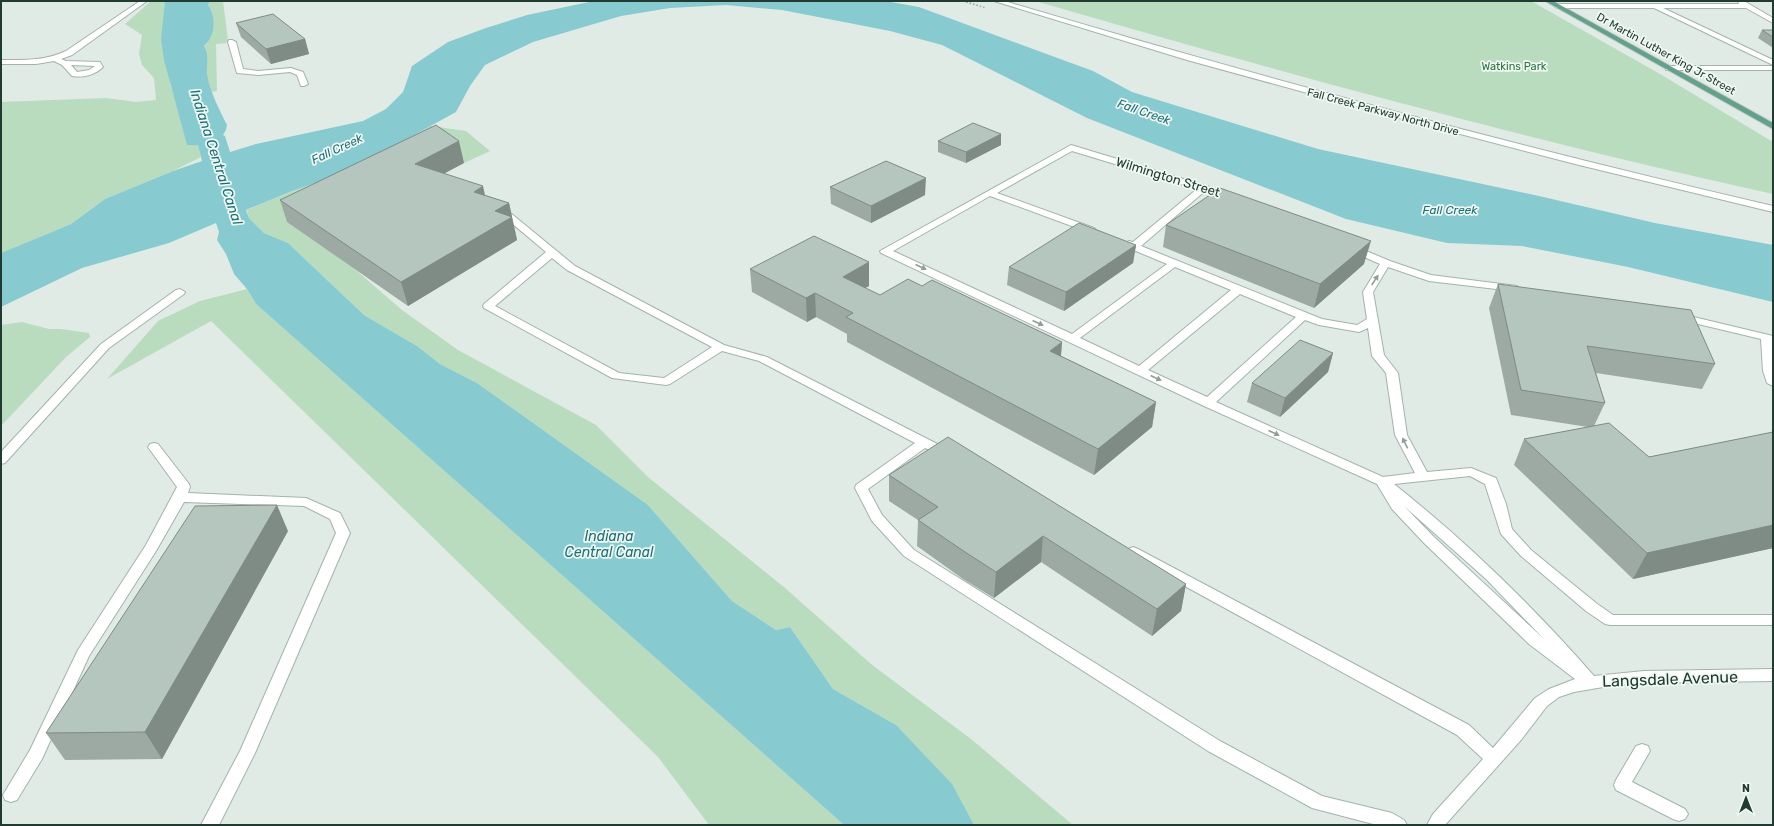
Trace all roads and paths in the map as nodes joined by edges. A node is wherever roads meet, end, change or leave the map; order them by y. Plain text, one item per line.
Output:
1 (144, 1) edge
2 (997, 1) edge
3 (1548, 1) edge
4 (1638, 1) edge
5 (1740, 1) edge
6 (1557, 6) junction
7 (1649, 6) junction
8 (1748, 6) junction
9 (1773, 21) edge
10 (232, 42) dead end
11 (55, 59) junction
12 (1, 62) edge
13 (1773, 62) edge
14 (64, 63) dead end
15 (1669, 68) junction
16 (1773, 68) edge
17 (304, 84) dead end
18 (1773, 126) edge
19 (1203, 188) junction
20 (990, 193) junction
21 (1238, 198) edge
22 (491, 202) edge
23 (1773, 209) edge
24 (1097, 232) edge
25 (1119, 241) edge
26 (1344, 244) edge
27 (1134, 247) junction
28 (553, 252) junction
29 (1175, 263) junction
30 (1386, 264) junction
31 (1239, 289) junction
32 (1524, 290) edge
33 (180, 292) dead end
34 (1670, 314) edge
35 (1304, 315) junction
36 (1372, 320) junction
37 (1360, 329) junction
38 (1770, 338) edge
39 (1072, 339) junction
40 (1376, 344) junction
41 (720, 348) junction
42 (1140, 371) junction
43 (1773, 383) edge
44 (1208, 403) junction
45 (924, 442) junction
46 (154, 447) dead end
47 (957, 459) edge
48 (1, 460) edge
49 (1423, 477) junction
50 (1382, 481) junction
51 (180, 498) junction
52 (1123, 547) edge
53 (1773, 620) edge
54 (1773, 675) edge
55 (1590, 682) junction
56 (1642, 751) dead end
57 (1493, 758) junction
58 (11, 794) dead end
59 (1679, 814) dead end
60 (210, 825) edge
61 (1398, 825) edge
62 (1436, 825) edge

1 - 11 street
2 - 23 street, Fall Creek Parkway North Drive
3 - 6 main road, Dr Martin Luther King Jr Street
4 - 7 street
5 - 8 street
6 - 7 street
6 - 15 main road, Dr Martin Luther King Jr Street
7 - 8 street
7 - 13 street
8 - 9 street
10 - 17 street
11 - 12 street
11 - 14 street
15 - 16 street
15 - 18 main road, Dr Martin Luther King Jr Street
19 - 20 street, Wilmington Street
19 - 21 street, Wilmington Street
19 - 27 street
20 - 24 street
20 -> 39 street
22 - 28 street
25 - 27 street
26 - 30 street
27 - 29 street
28 - 41 street
28 - 41 street
29 - 31 street
29 - 39 street
30 - 32 street
36 -> 30 street
31 - 35 street
31 - 42 street
33 - 48 street
34 - 38 street
35 - 37 street
35 - 44 street
36 - 37 street
36 - 40 street
37 - 40 street
38 - 43 street
39 - 42 street
49 -> 40 street
41 - 45 street
42 -> 44 street
44 -> 50 street
45 - 47 street
45 - 61 street
46 - 51 street
49 - 50 street
49 - 53 street
50 - 55 street
51 - 58 street
51 - 60 street
52 - 57 street
54 - 55 street, Langsdale Avenue
55 - 57 street, Langsdale Avenue
56 - 59 street
57 - 62 street, Langsdale Avenue

